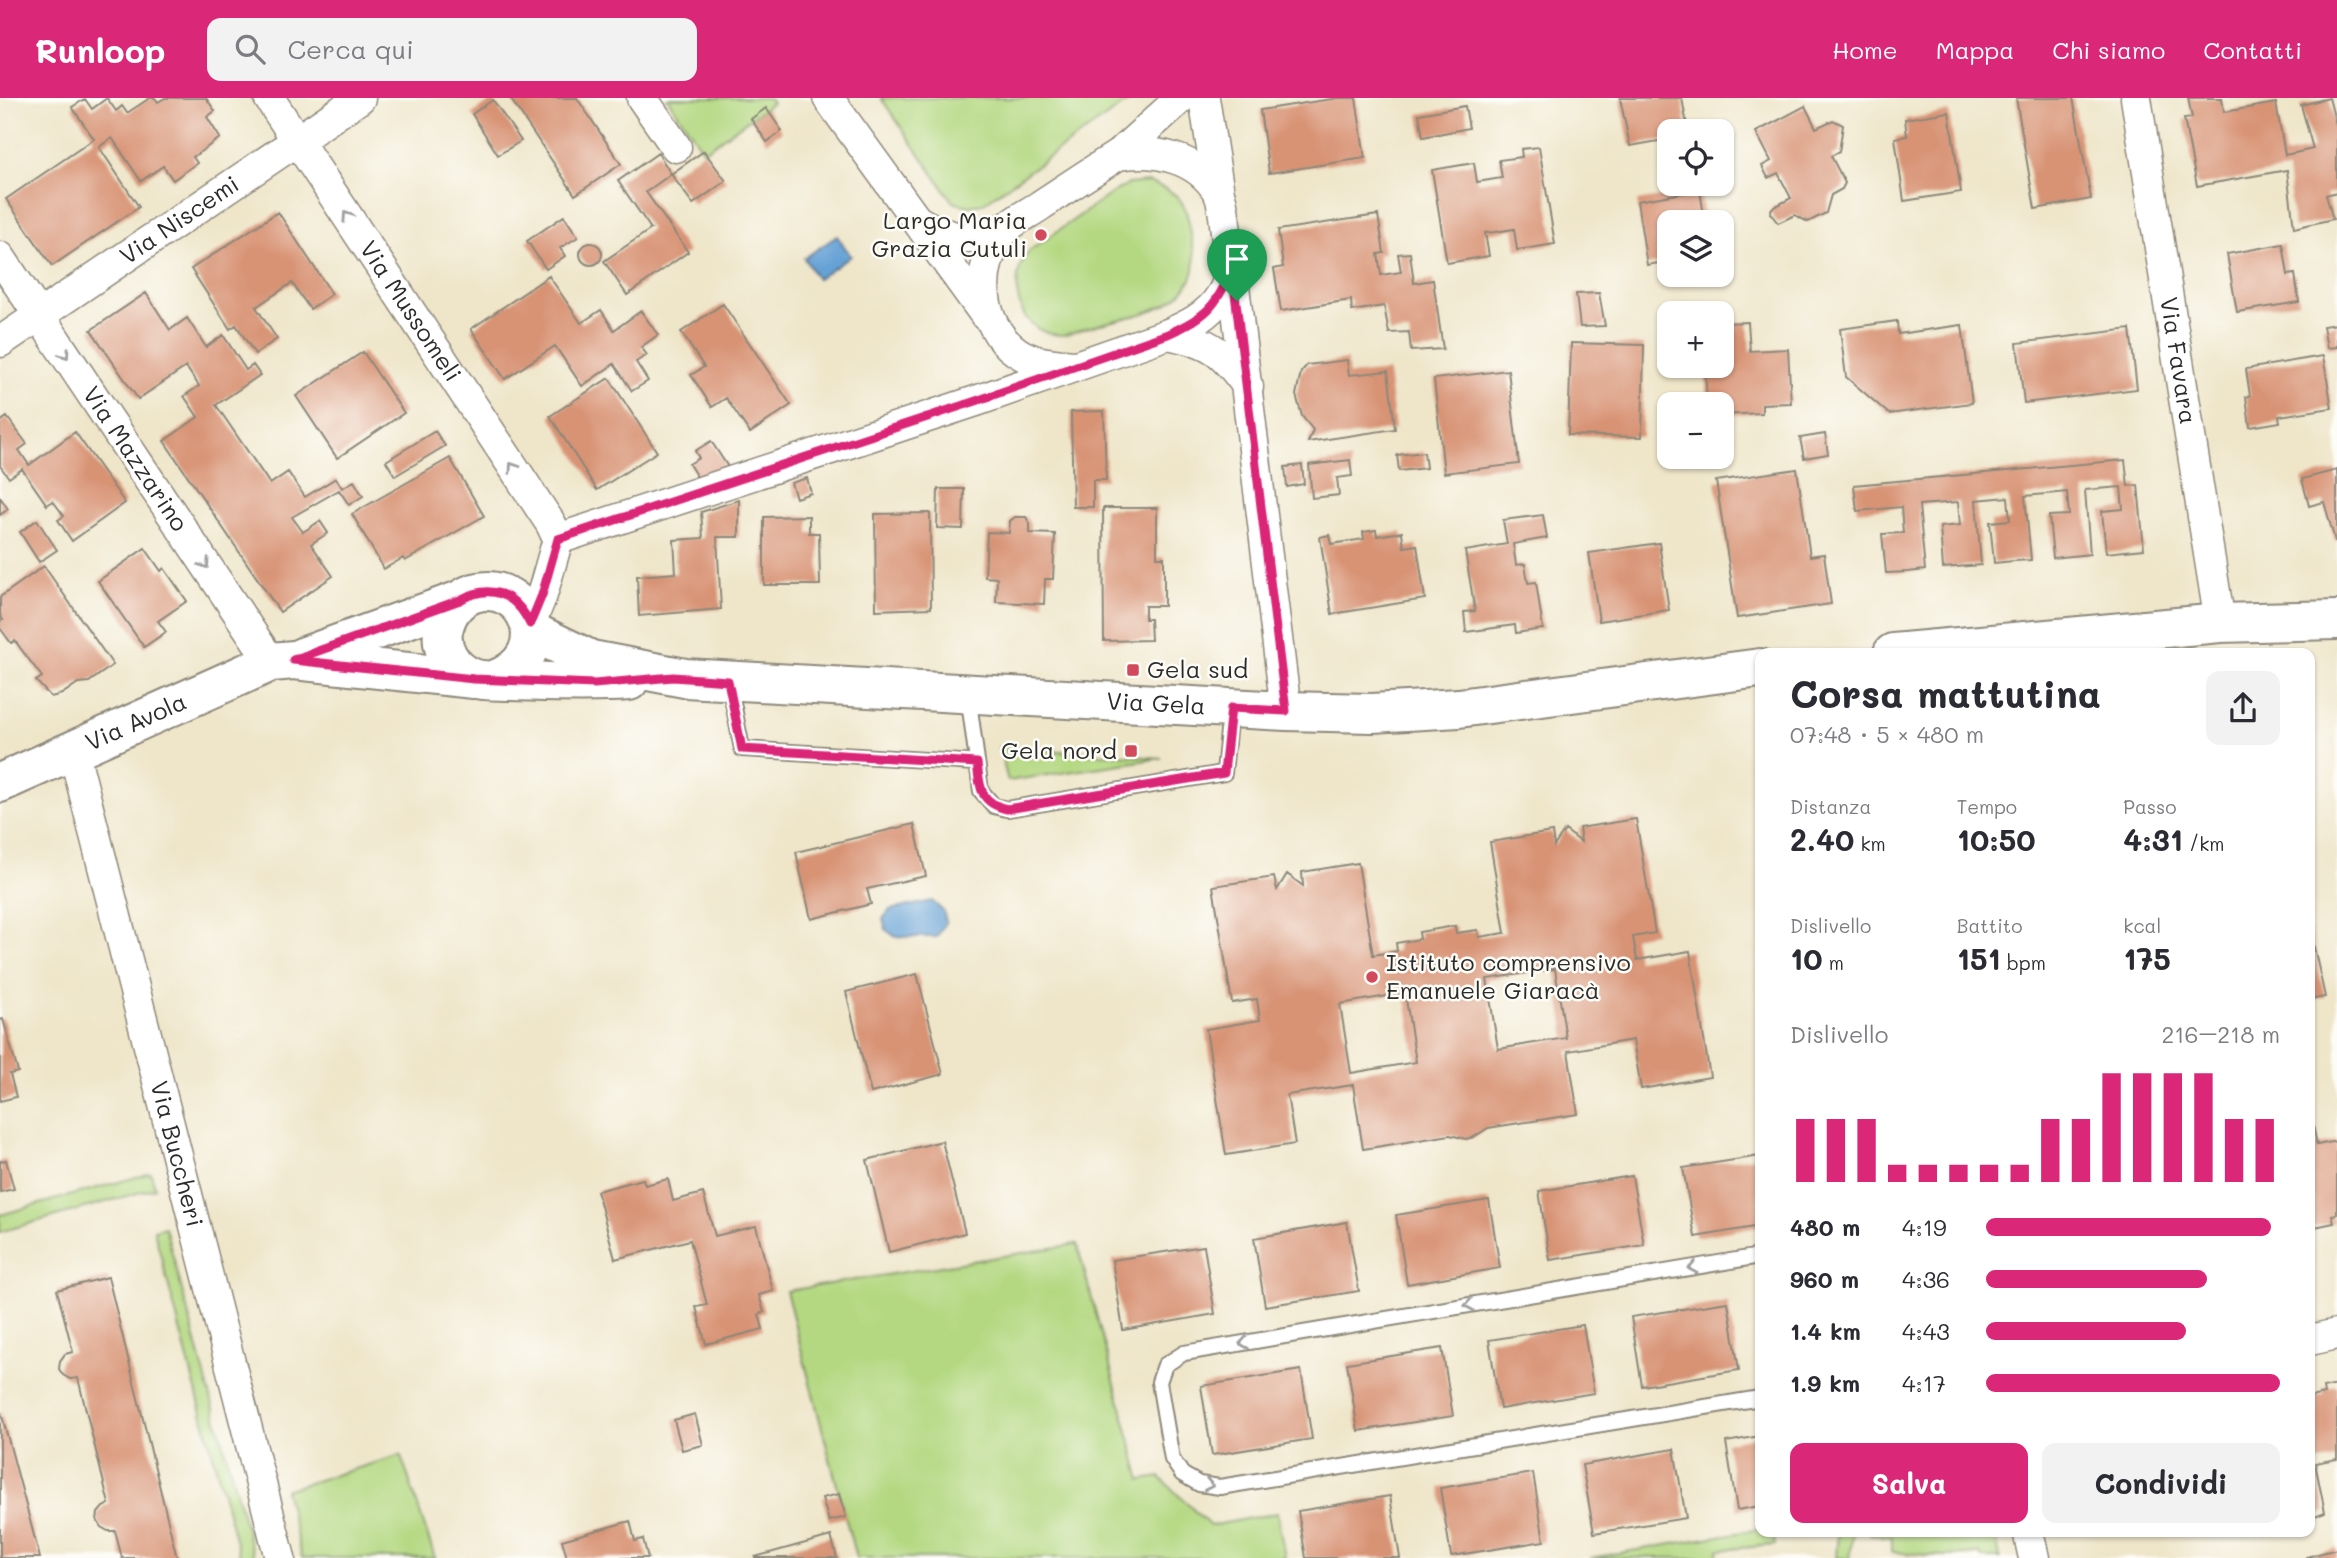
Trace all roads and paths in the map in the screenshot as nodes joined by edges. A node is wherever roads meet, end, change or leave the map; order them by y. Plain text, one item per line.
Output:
1 (269, 98) edge
2 (360, 98) edge
3 (642, 98) edge
4 (828, 98) edge
5 (1181, 98) edge
6 (1203, 98) edge
7 (2136, 98) edge
8 (296, 141) junction
9 (676, 147) dead end
10 (1118, 155) junction
11 (1219, 194) junction
12 (915, 219) junction
13 (1006, 228) junction
14 (0, 257) edge
15 (1232, 269) junction
16 (39, 315) junction
17 (988, 319) junction
18 (1168, 334) junction
19 (0, 342) edge
20 (1074, 366) junction
21 (1248, 388) junction
22 (562, 533) junction
23 (460, 600) junction
24 (2337, 620) edge
25 (2221, 623) junction
26 (531, 627) junction
27 (1948, 648) edge
28 (282, 661) junction
29 (1755, 669) edge
30 (673, 677) junction
31 (484, 679) junction
32 (728, 681) junction
33 (967, 693) junction
34 (1231, 708) junction
35 (1286, 711) junction
36 (74, 749) junction
37 (977, 763) junction
38 (0, 783) edge
39 (1755, 1257) edge
40 (2337, 1334) edge
41 (2315, 1339) edge
42 (1755, 1399) edge
43 (2029, 1537) edge
44 (280, 1558) edge
45 (2034, 1558) edge

1 - 8 street, Via Mussomeli
2 - 8 street, Via Niscemi
3 - 9 street
4 - 12 street
5 - 10 street
6 - 11 street
7 - 25 street, Via Favara
8 - 16 street, Via Niscemi
22 -> 8 street, Via Mussomeli
10 - 11 street
10 - 13 street
11 - 15 street
12 - 13 street
12 - 17 street
13 - 17 street
14 - 16 street, Via Mazzarino
15 - 18 street
15 - 21 street
16 - 19 street, Via Niscemi
16 -> 28 street, Via Mazzarino
17 - 20 street
18 - 20 street
18 - 21 street
20 - 22 street
21 - 35 street
22 - 26 street
23 - 26 street
23 - 28 street, Via Avola
23 - 31 street
24 - 25 street
25 - 27 street
26 - 30 street
26 - 31 street
28 - 31 street
28 - 36 street, Via Avola
29 - 35 street, Via Gela
30 - 31 street
30 - 32 street, Via Gela
32 - 33 street, Via Gela
32 - 37 lane
33 - 34 street, Via Gela
33 - 37 lane
34 - 35 street, Via Gela
34 - 37 lane
36 - 38 street, Via Avola
36 - 44 street, Via Buccheri
39 -> 42 lane
40 - 41 street
43 - 45 street

